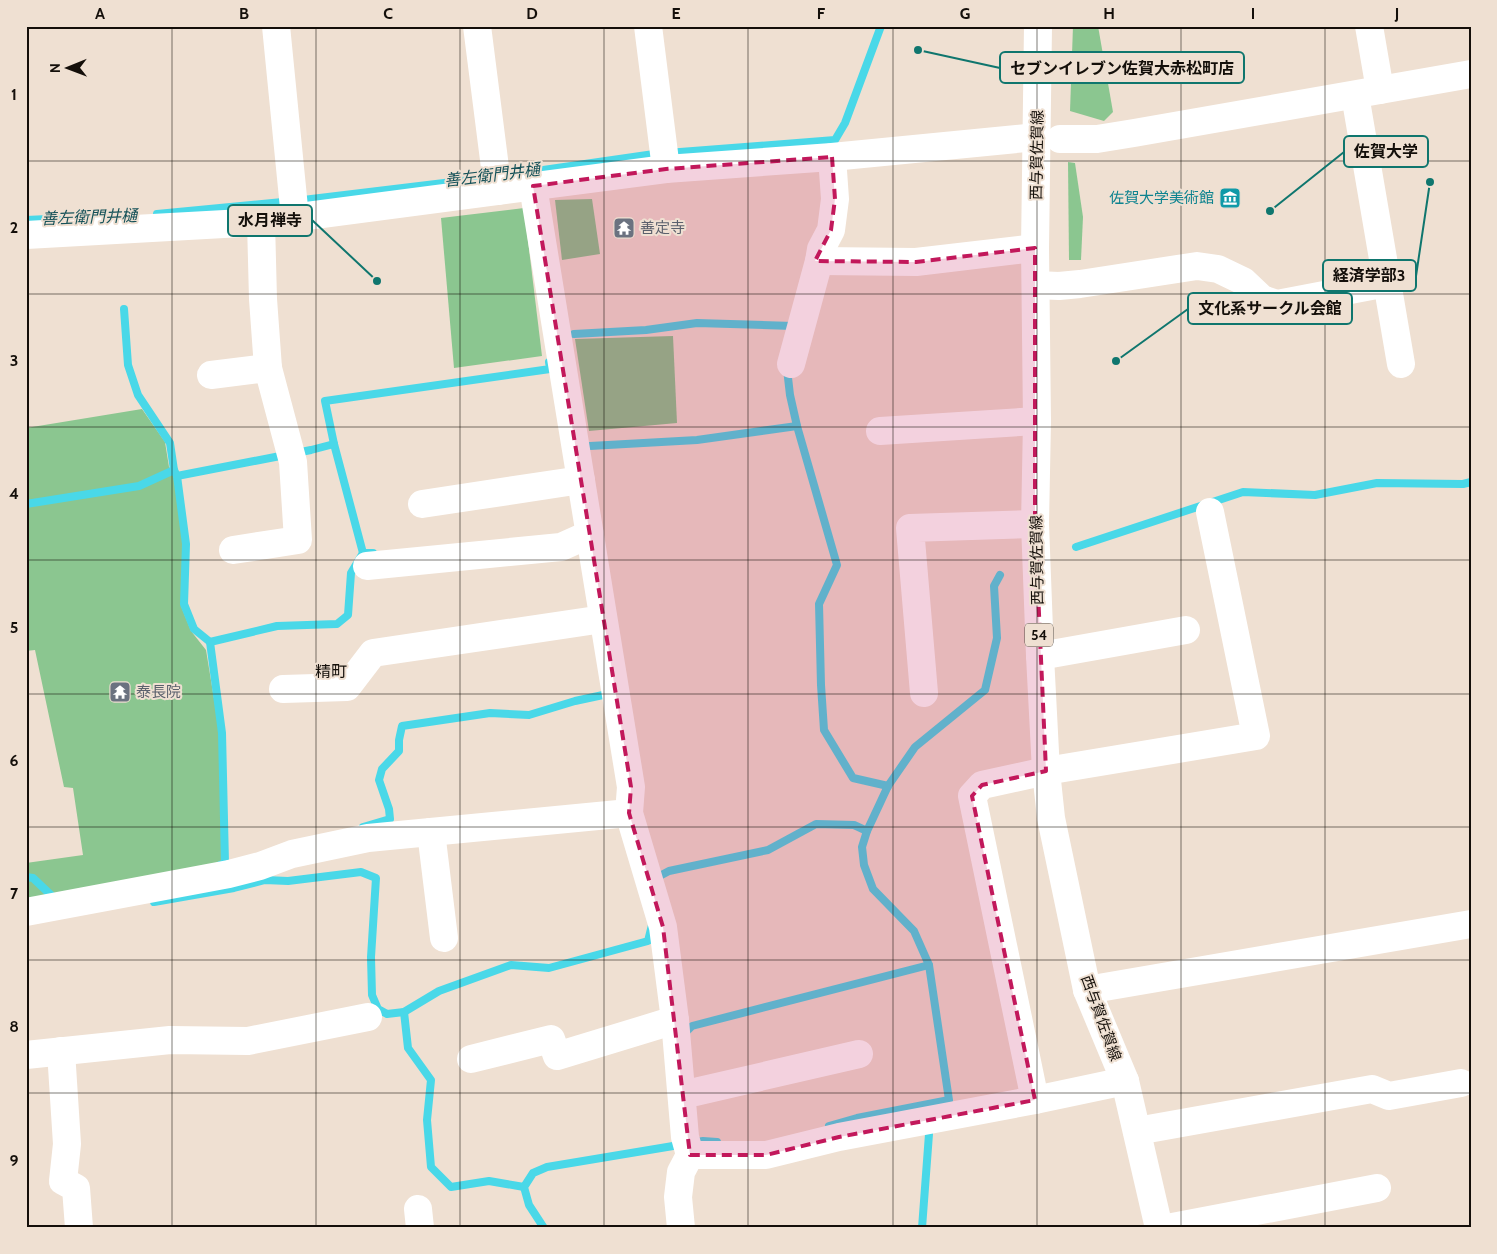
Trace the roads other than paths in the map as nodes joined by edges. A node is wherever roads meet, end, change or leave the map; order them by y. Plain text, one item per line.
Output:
1 (276, 26) edge
2 (477, 26) edge
3 (648, 26) edge
4 (1038, 26) edge
5 (1369, 26) edge
6 (1471, 74) edge
7 (1367, 92) junction
8 (1049, 138) junction
9 (822, 157) junction
10 (665, 158) junction
11 (497, 181) junction
12 (533, 186) junction
13 (294, 206) junction
14 (261, 222) junction
15 (26, 235) edge
16 (1035, 248) junction
17 (819, 261) junction
18 (1386, 283) junction
19 (1036, 285) junction
20 (791, 364) dead end
21 (1400, 364) dead end
22 (268, 368) junction
23 (211, 375) dead end
24 (1037, 421) junction
25 (880, 431) dead end
26 (581, 480) junction
27 (422, 504) dead end
28 (1210, 512) dead end
29 (1036, 524) junction
30 (590, 534) junction
31 (233, 550) dead end
32 (367, 566) dead end
33 (603, 619) junction
34 (1186, 630) dead end
35 (1040, 656) junction
36 (283, 689) dead end
37 (924, 694) dead end
38 (1046, 771) junction
39 (630, 813) junction
40 (431, 832) junction
41 (26, 912) edge
42 (1471, 924) edge
43 (444, 938) dead end
44 (1087, 990) junction
45 (368, 1017) dead end
46 (676, 1020) junction
47 (61, 1051) junction
48 (859, 1054) dead end
49 (26, 1055) edge
50 (472, 1059) dead end
51 (1125, 1081) junction
52 (1461, 1083) dead end
53 (695, 1092) dead end
54 (1035, 1100) junction
55 (1136, 1131) junction
56 (687, 1146) junction
57 (1377, 1188) dead end
58 (80, 1228) edge
59 (681, 1228) edge
60 (1159, 1228) edge
61 (1167, 1228) edge

1 - 13 street
2 - 11 street
3 - 10 street
4 - 8 street, 西与賀佐賀線 / 54
5 - 7 street
6 - 7 street
7 - 8 street
7 - 18 street
8 - 9 street
8 - 16 street, 西与賀佐賀線 / 54
9 - 10 street
9 - 17 street
10 - 12 street
11 - 12 street
11 - 13 street
12 - 26 street
13 - 14 street
14 - 15 street
14 - 22 street
16 - 17 street
16 - 19 street, 西与賀佐賀線 / 54
17 - 20 street
18 - 19 street
18 - 21 street
19 - 24 street, 西与賀佐賀線 / 54
22 - 23 street
22 - 31 street
24 - 25 street
24 - 29 street, 西与賀佐賀線 / 54
26 - 27 street
26 - 30 street
28 - 38 street
29 - 35 street, 西与賀佐賀線 / 54
29 - 37 street
30 - 32 street
30 - 33 street
33 - 36 street
33 - 39 street
34 - 35 street
35 - 38 street, 西与賀佐賀線 / 54
38 - 44 street, 西与賀佐賀線 / 54
38 - 54 street
39 - 40 street
39 - 46 street
40 - 41 street
40 - 43 street
42 - 44 street
44 - 51 street, 西与賀佐賀線 / 54
45 - 47 street
46 - 50 street
46 - 56 street
47 - 49 street
47 - 58 street
48 - 53 street
51 - 54 street
51 - 55 street, 西与賀佐賀線 / 54
52 - 55 street
54 - 56 street
55 - 60 street, 西与賀佐賀線 / 54
56 - 59 street
57 - 61 street

